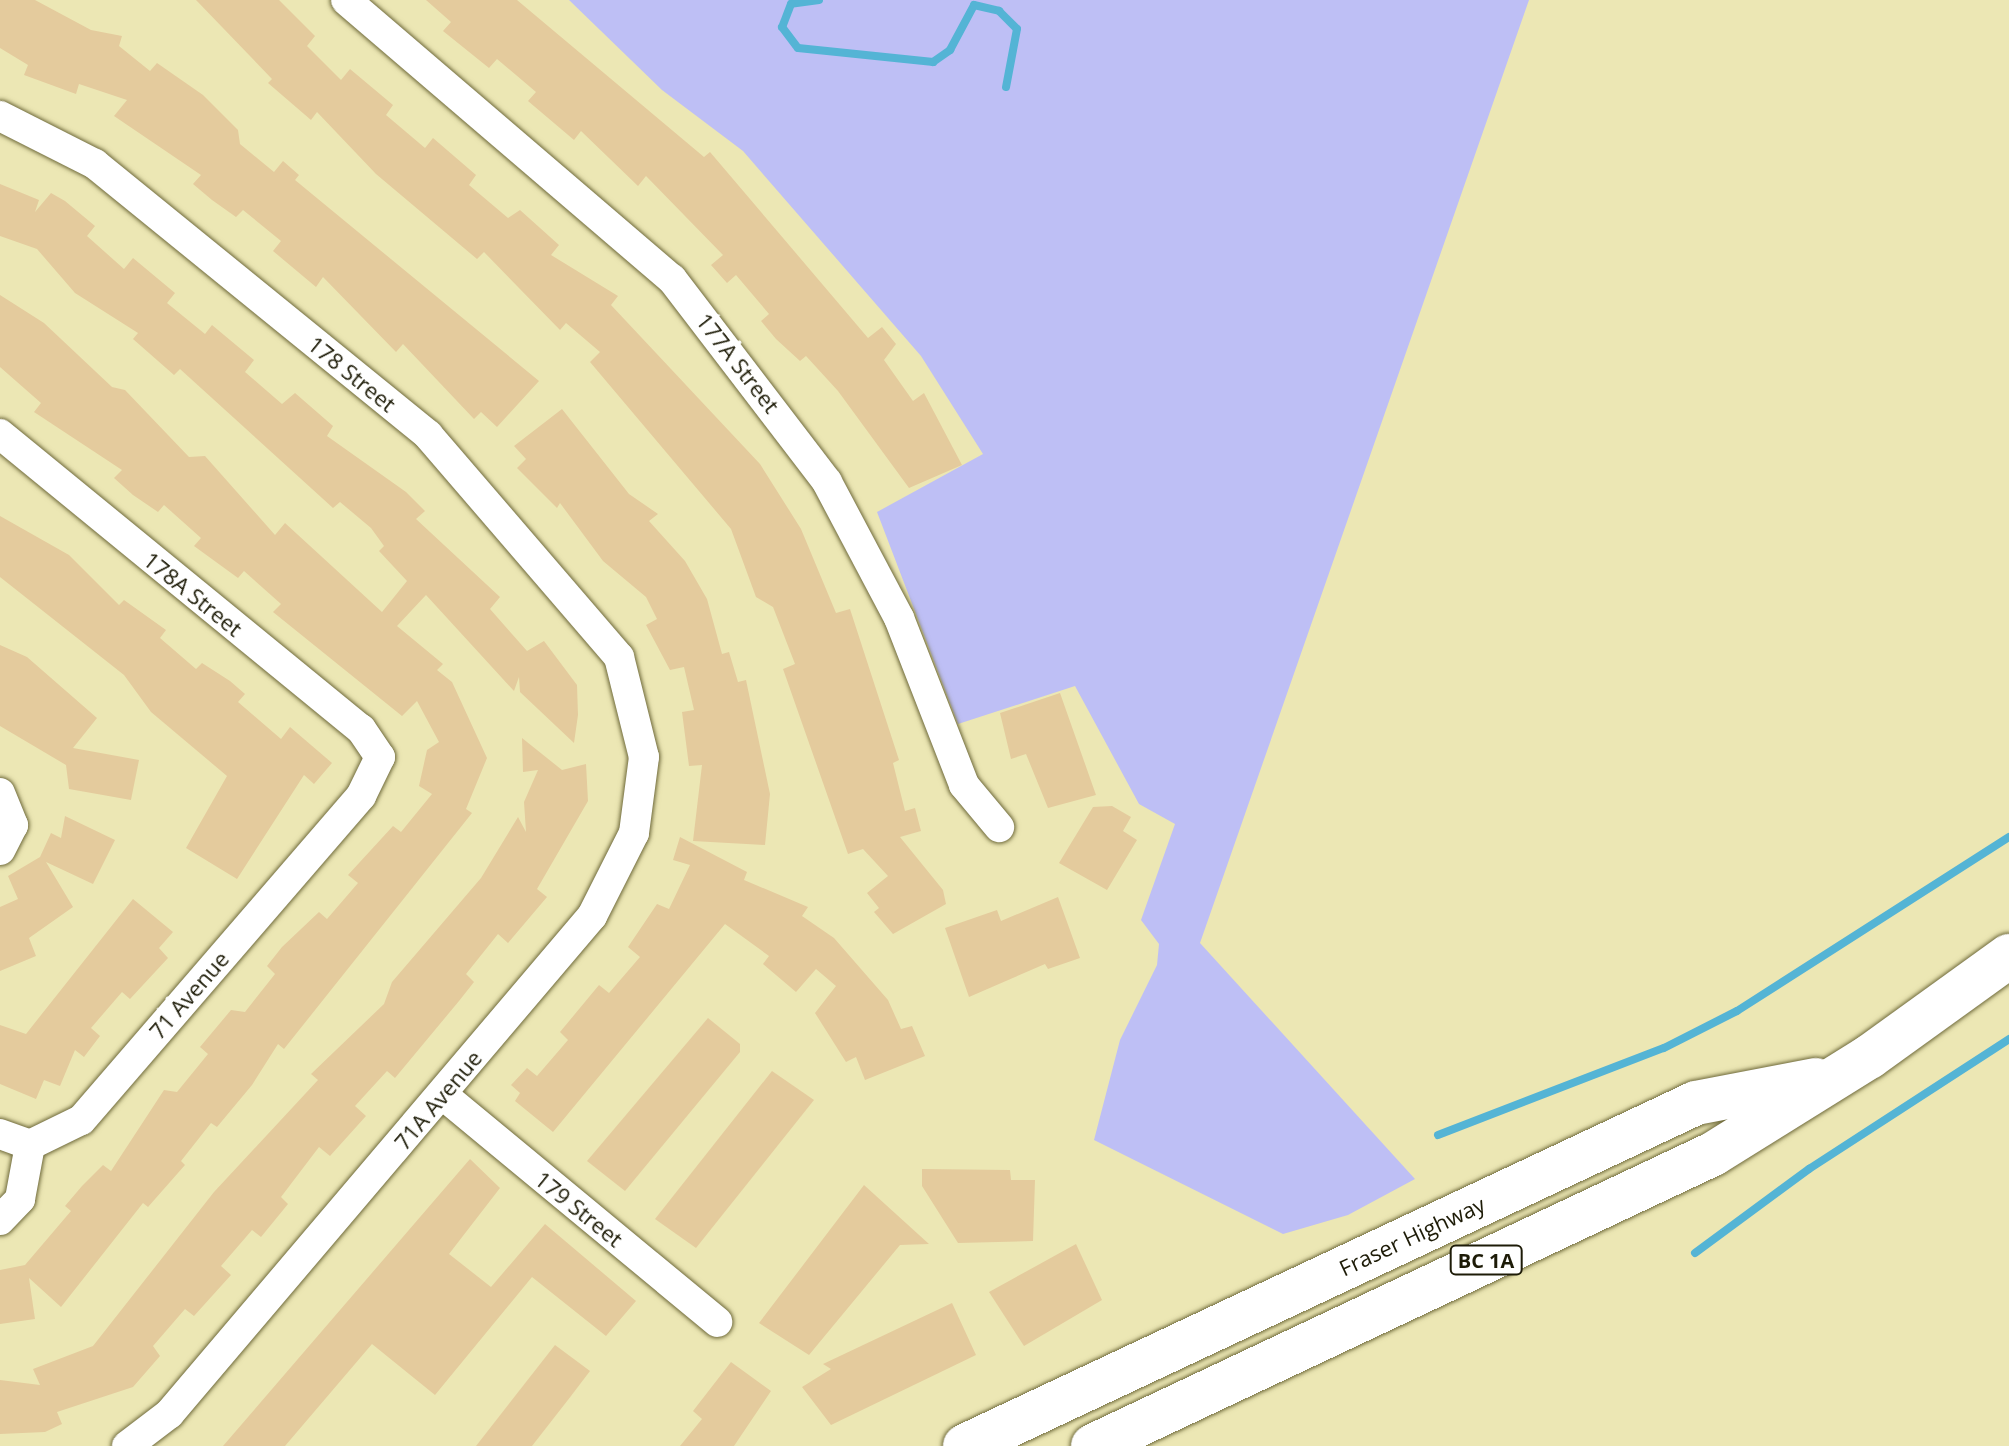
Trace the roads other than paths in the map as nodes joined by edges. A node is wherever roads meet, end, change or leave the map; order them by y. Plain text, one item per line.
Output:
1 (346, 0) edge
2 (0, 116) edge
3 (0, 434) edge
4 (636, 702) joint
5 (380, 757) joint
6 (0, 793) edge
7 (999, 827) dead end
8 (0, 850) edge
9 (2009, 956) edge
10 (1869, 1057) junction
11 (443, 1095) junction
12 (0, 1134) edge
13 (30, 1145) junction
14 (0, 1220) edge
15 (717, 1322) dead end
16 (127, 1446) edge
17 (965, 1446) edge
18 (1093, 1446) edge

1 - 7 street, 177A Street
2 - 4 street, 178 Street
3 - 5 street, 178A Street
4 - 11 street, 71A Avenue
5 - 13 street, 71 Avenue
6 - 8 street
9 - 10 main road, Fraser Highway / BC 1A
10 - 17 main road, Fraser Highway / BC 1A
10 - 18 main road, Fraser Highway / BC 1A
11 - 15 street, 179 Street
11 - 16 street, 71A Avenue
12 - 13 street
13 - 14 street

